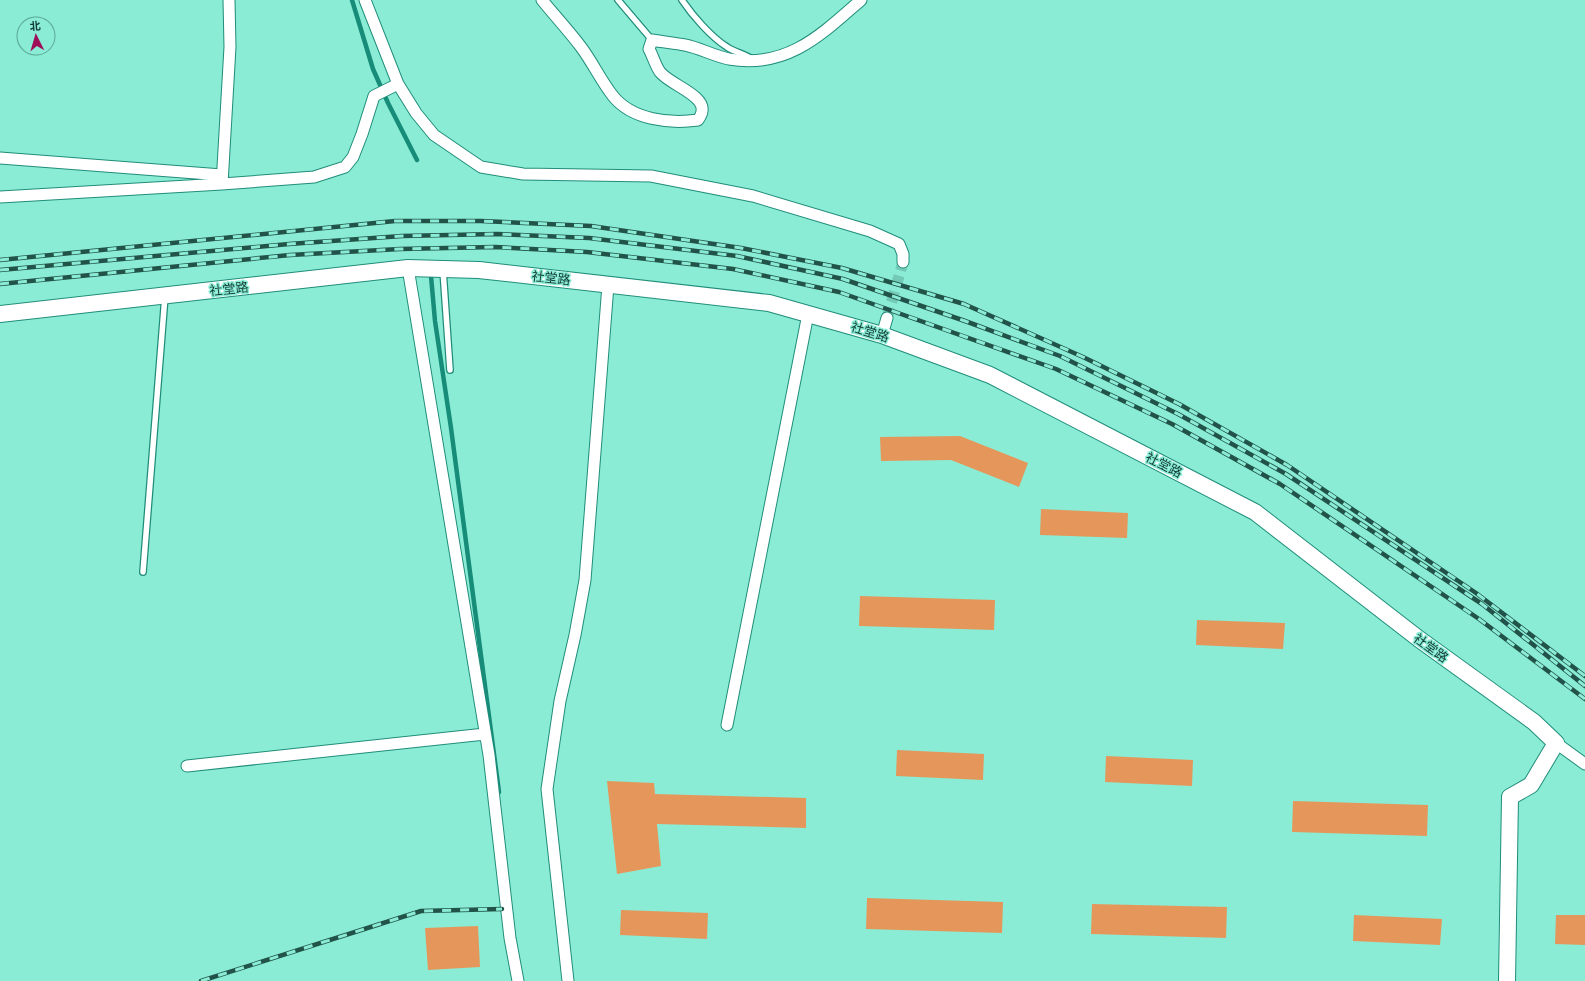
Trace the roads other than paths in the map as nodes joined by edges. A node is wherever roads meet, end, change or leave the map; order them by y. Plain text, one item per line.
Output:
1 (229, 0) edge
2 (365, 0) edge
3 (542, 0) edge
4 (618, 0) edge
5 (682, 0) edge
6 (861, 0) edge
7 (652, 40) junction
8 (755, 60) junction
9 (394, 85) junction
10 (0, 158) edge
11 (222, 180) junction
12 (0, 197) edge
13 (903, 262) tunnel mouth
14 (408, 268) junction
15 (443, 269) junction
16 (608, 285) junction
17 (165, 296) junction
18 (0, 314) edge
19 (808, 314) junction
20 (887, 318) tunnel mouth
21 (882, 335) junction
22 (450, 370) dead end
23 (142, 572) dead end
24 (727, 726) dead end
25 (485, 734) junction
26 (1556, 743) junction
27 (1585, 764) edge
28 (187, 766) dead end
29 (518, 981) edge
30 (568, 981) edge
31 (1507, 981) edge

1 - 11 street
2 - 9 street
3 - 7 street
4 - 7 lane
5 - 8 lane
6 - 8 street
7 - 8 street
9 - 11 street
9 - 13 street
10 - 11 street
11 - 12 street
14 - 15 street, 社堂路
14 - 17 street, 社堂路
14 - 25 street
15 - 16 street, 社堂路
15 - 22 lane
16 - 19 street, 社堂路
16 - 30 street
17 - 18 street, 社堂路
17 - 23 lane
19 - 21 street, 社堂路
19 - 24 street
20 - 21 street
21 - 26 street, 社堂路
25 - 28 street
25 - 29 street
26 - 27 street
26 - 31 street

